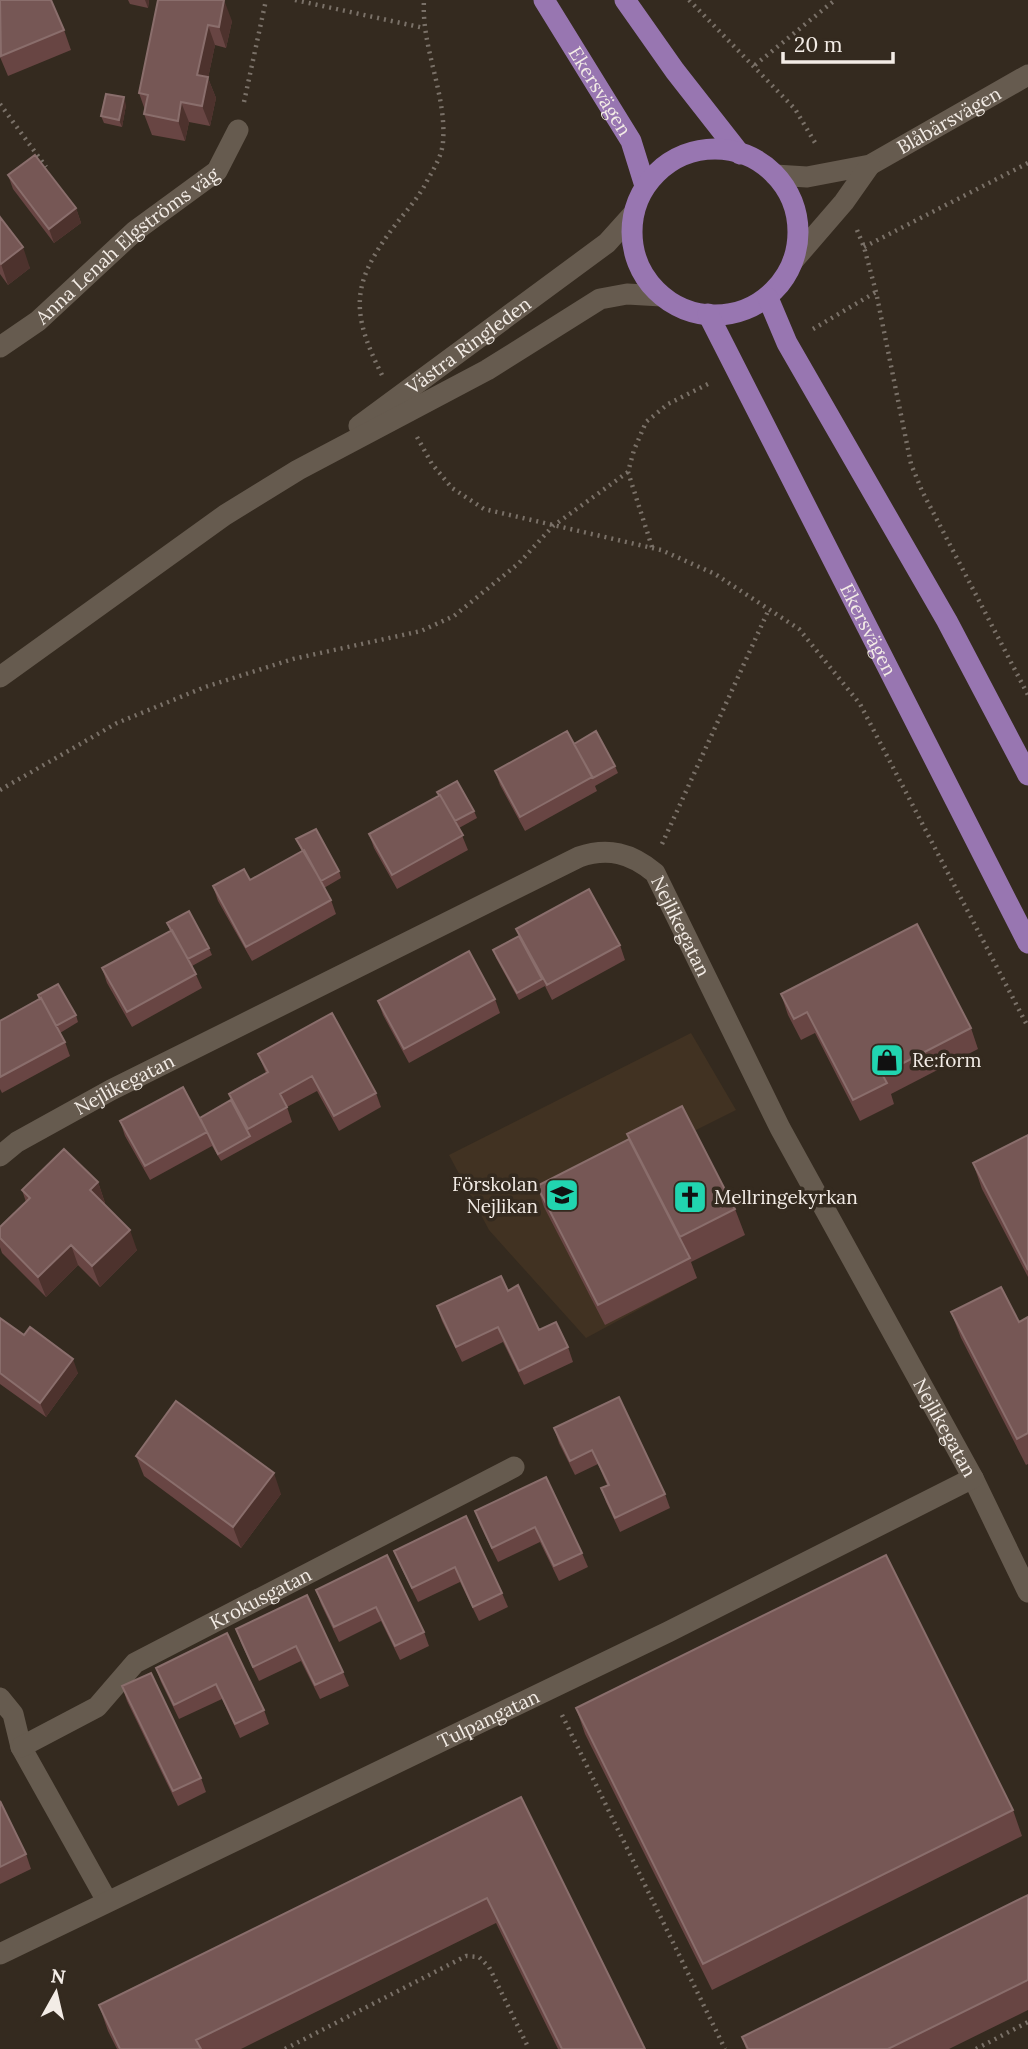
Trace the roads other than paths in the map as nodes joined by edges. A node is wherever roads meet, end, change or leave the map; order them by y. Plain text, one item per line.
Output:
1 (544, 0) edge
2 (625, 0) edge
3 (1028, 75) edge
4 (238, 130) road end
5 (740, 153) junction
6 (870, 165) junction
7 (775, 175) junction
8 (645, 186) junction
9 (634, 213) junction
10 (793, 261) junction
11 (662, 296) junction
12 (768, 298) junction
13 (708, 314) junction
14 (0, 347) edge
15 (298, 470) junction
16 (0, 677) edge
17 (1028, 775) edge
18 (1028, 943) edge
19 (0, 1156) edge
20 (514, 1468) dead end
21 (973, 1478) junction
22 (1028, 1592) edge
23 (0, 1698) edge
24 (21, 1747) junction
25 (107, 1901) junction
26 (0, 1954) edge

1 - 8 main road, Ekersvägen
2 - 5 main road
3 - 6 street, Blåbärsvägen
4 - 14 street, Anna Lenah Elgströms väg
5 - 7 main road
5 - 8 main road
6 - 7 street, Blåbärsvägen
6 - 10 street, Blåbärsvägen
7 - 10 main road
8 - 9 main road
9 - 11 main road
9 - 15 street, Västra Ringleden
10 - 12 main road
11 - 13 main road
11 - 15 street, Västra Ringleden
12 - 13 main road
12 - 17 main road
13 - 18 main road, Ekersvägen
15 - 16 street, Västra Ringleden
19 - 21 street, Nejlikegatan
20 - 24 street, Krokusgatan
21 - 22 street, Nejlikegatan
21 - 25 street, Tulpangatan
23 - 24 street
24 - 25 street
25 - 26 street, Tulpangatan

